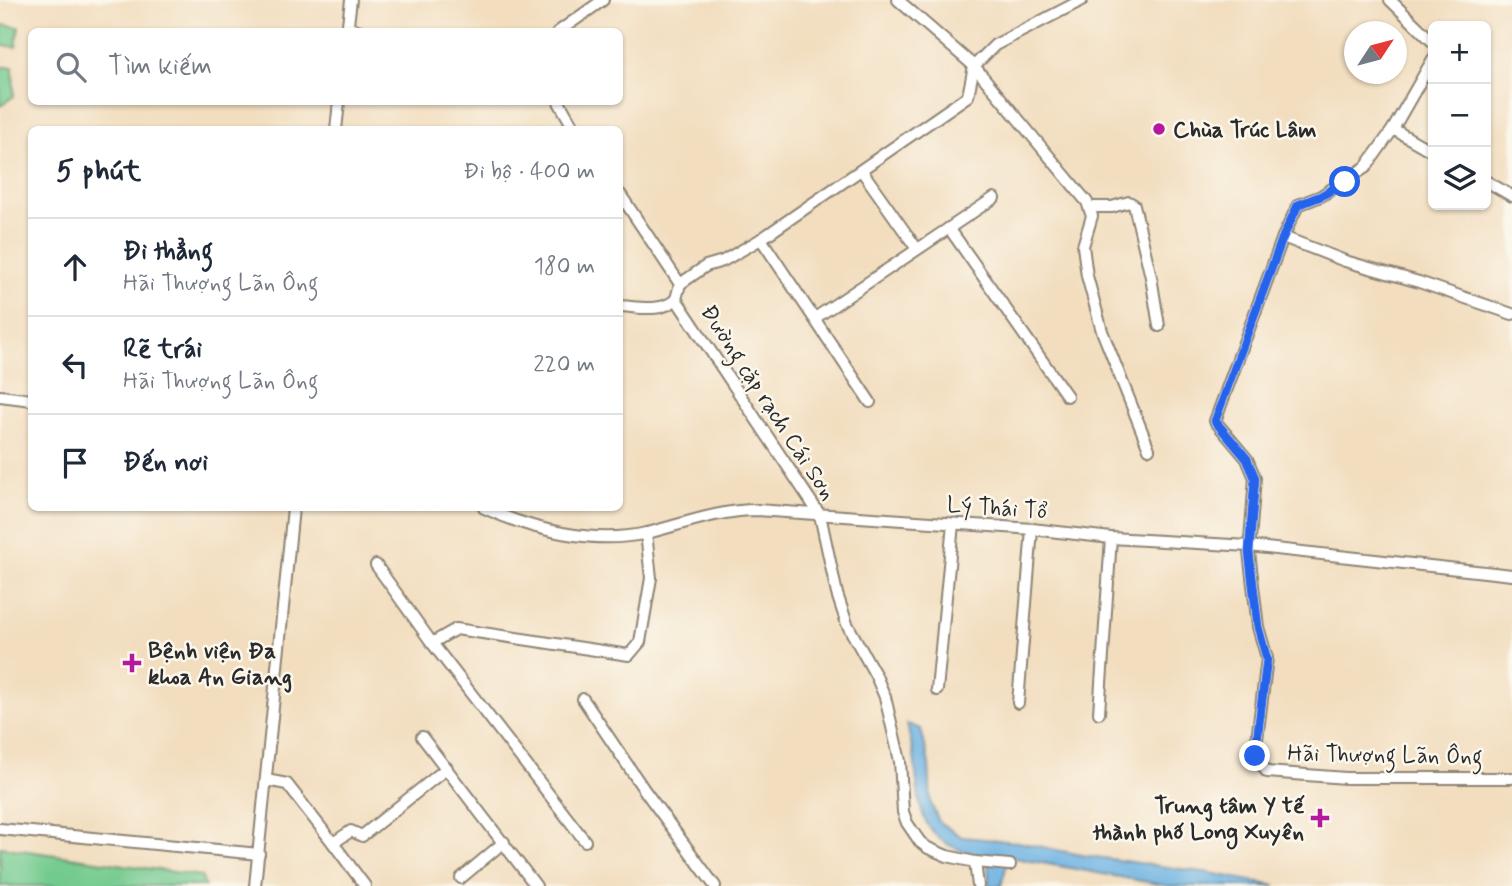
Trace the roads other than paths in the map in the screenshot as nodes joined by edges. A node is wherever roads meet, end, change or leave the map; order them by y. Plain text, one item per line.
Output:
1 (351, 0) edge
2 (603, 0) edge
3 (898, 0) edge
4 (1082, 0) edge
5 (1390, 0) edge
6 (348, 28) edge
7 (564, 28) edge
8 (1428, 37) edge
9 (974, 66) junction
10 (1428, 68) edge
11 (339, 105) edge
12 (561, 105) edge
13 (336, 126) edge
14 (573, 126) edge
15 (1392, 129) junction
16 (1428, 149) edge
17 (862, 171) junction
18 (1491, 184) edge
19 (1512, 196) edge
20 (623, 198) edge
21 (994, 198) dead end
22 (1089, 207) junction
23 (949, 228) junction
24 (1283, 237) junction
25 (761, 239) junction
26 (917, 249) junction
27 (680, 284) junction
28 (676, 299) junction
29 (623, 306) edge
30 (1512, 314) edge
31 (815, 318) junction
32 (1159, 326) dead end
33 (0, 396) edge
34 (1067, 396) dead end
35 (28, 400) edge
36 (870, 402) dead end
37 (1149, 449) dead end
38 (293, 511) edge
39 (491, 511) edge
40 (820, 515) junction
41 (953, 524) junction
42 (1032, 529) junction
43 (646, 533) junction
44 (1111, 538) junction
45 (1249, 547) junction
46 (376, 565) dead end
47 (1512, 575) edge
48 (432, 643) junction
49 (937, 690) dead end
50 (583, 699) dead end
51 (1018, 703) dead end
52 (1099, 713) dead end
53 (422, 737) dead end
54 (447, 768) junction
55 (1512, 778) edge
56 (266, 780) junction
57 (0, 829) edge
58 (585, 841) dead end
59 (504, 842) junction
60 (333, 843) junction
61 (259, 854) junction
62 (979, 862) junction
63 (1010, 865) dead end
64 (461, 878) dead end
65 (255, 886) edge
66 (365, 886) edge
67 (536, 886) edge
68 (715, 886) edge
69 (978, 886) edge

1 - 6 street
2 - 7 street
3 - 9 street
4 - 9 street
5 - 8 street
9 - 17 street, Đường cặp rạch Cái Sơn
9 - 22 street
10 - 15 street, Hãi Thượng Lãn Ông
11 - 13 street
12 - 14 street
15 - 16 street
15 - 24 street, Hãi Thượng Lãn Ông
17 - 25 street, Đường cặp rạch Cái Sơn
17 - 26 street
18 - 19 street
20 - 27 street
21 - 23 street
22 - 32 street
22 - 37 street
23 - 26 street
23 - 34 street
24 - 30 street
24 - 45 street, Hãi Thượng Lãn Ông
25 - 27 street, Đường cặp rạch Cái Sơn
25 - 31 street
26 - 31 street
27 - 28 street, Đường cặp rạch Cái Sơn
28 - 29 street
28 - 40 street, Đường cặp rạch Cái Sơn
31 - 36 street
33 - 35 street
38 - 56 street
39 - 43 street, Lý Thái Tổ
40 - 41 street, Lý Thái Tổ
40 - 43 street, Lý Thái Tổ
40 - 62 street, Đường cặp rạch Cái Sơn
41 - 42 street, Lý Thái Tổ
41 - 49 street
42 - 44 street, Lý Thái Tổ
42 - 51 street
43 - 48 street
44 - 45 street, Lý Thái Tổ
44 - 52 street
45 - 47 street, Lý Thái Tổ
45 - 55 street, Hãi Thượng Lãn Ông
46 - 48 street
48 - 58 street
50 - 68 street
53 - 54 street
54 - 59 street
54 - 60 street
56 - 60 street
56 - 61 street
57 - 61 street
59 - 64 street
59 - 67 street
60 - 66 street
61 - 65 street
62 - 63 street, Đường cặp rạch Cái Sơn
62 - 69 street

